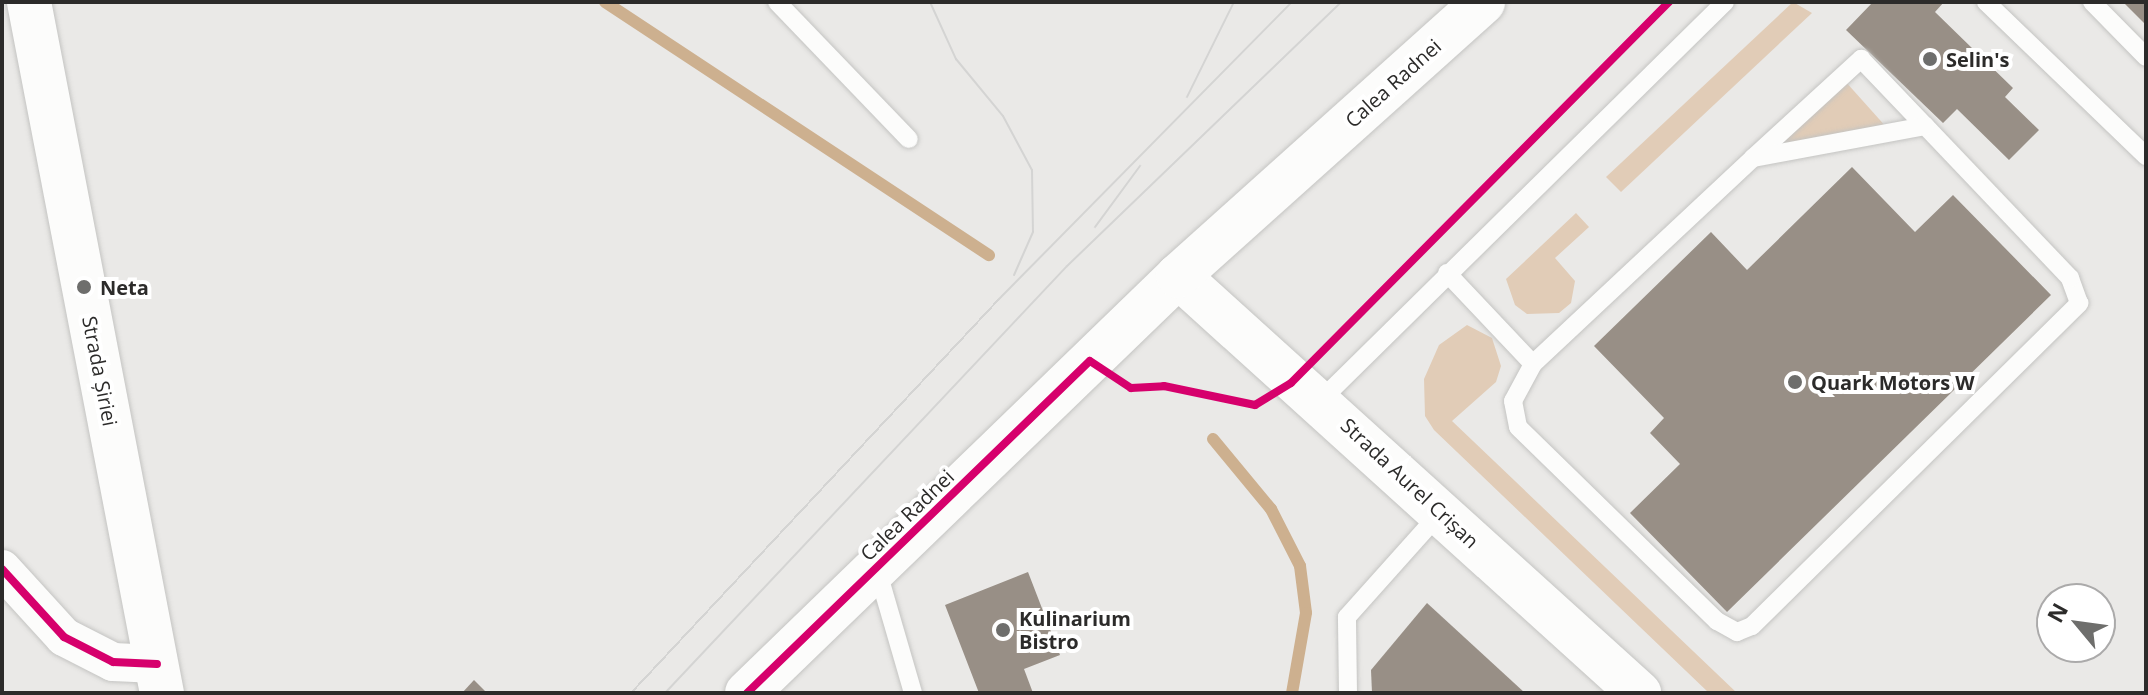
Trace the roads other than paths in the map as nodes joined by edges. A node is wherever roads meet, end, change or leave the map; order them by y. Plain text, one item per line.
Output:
1 (29, 2) edge
2 (777, 2) edge
3 (1725, 2) edge
4 (1986, 2) edge
5 (2092, 2) edge
6 (1478, 4) edge
7 (2146, 57) edge
8 (1925, 126) junction
9 (909, 139) dead end
10 (2146, 156) edge
11 (1753, 158) junction
12 (1447, 273) junction
13 (1178, 276) junction
14 (1533, 364) junction
15 (1321, 400) junction
16 (1441, 512) junction
17 (877, 567) junction
18 (2, 569) edge
19 (159, 679) edge
20 (747, 693) edge
21 (913, 693) edge
22 (1348, 693) edge
23 (1639, 693) edge

1 - 19 main road, Strada Șiriei
2 - 9 lane
3 - 12 lane
4 - 10 lane
5 - 7 lane
6 - 13 main road, Calea Radnei
8 - 11 lane
8 - 11 lane
8 - 14 lane
11 - 14 lane
12 - 14 lane
12 - 15 lane
13 - 15 main road, Strada Aurel Crișan
13 - 17 main road, Calea Radnei
15 - 16 main road, Strada Aurel Crișan
16 - 22 lane
16 - 23 main road, Strada Aurel Crișan
17 - 20 main road, Calea Radnei
17 - 21 lane
18 - 19 street

